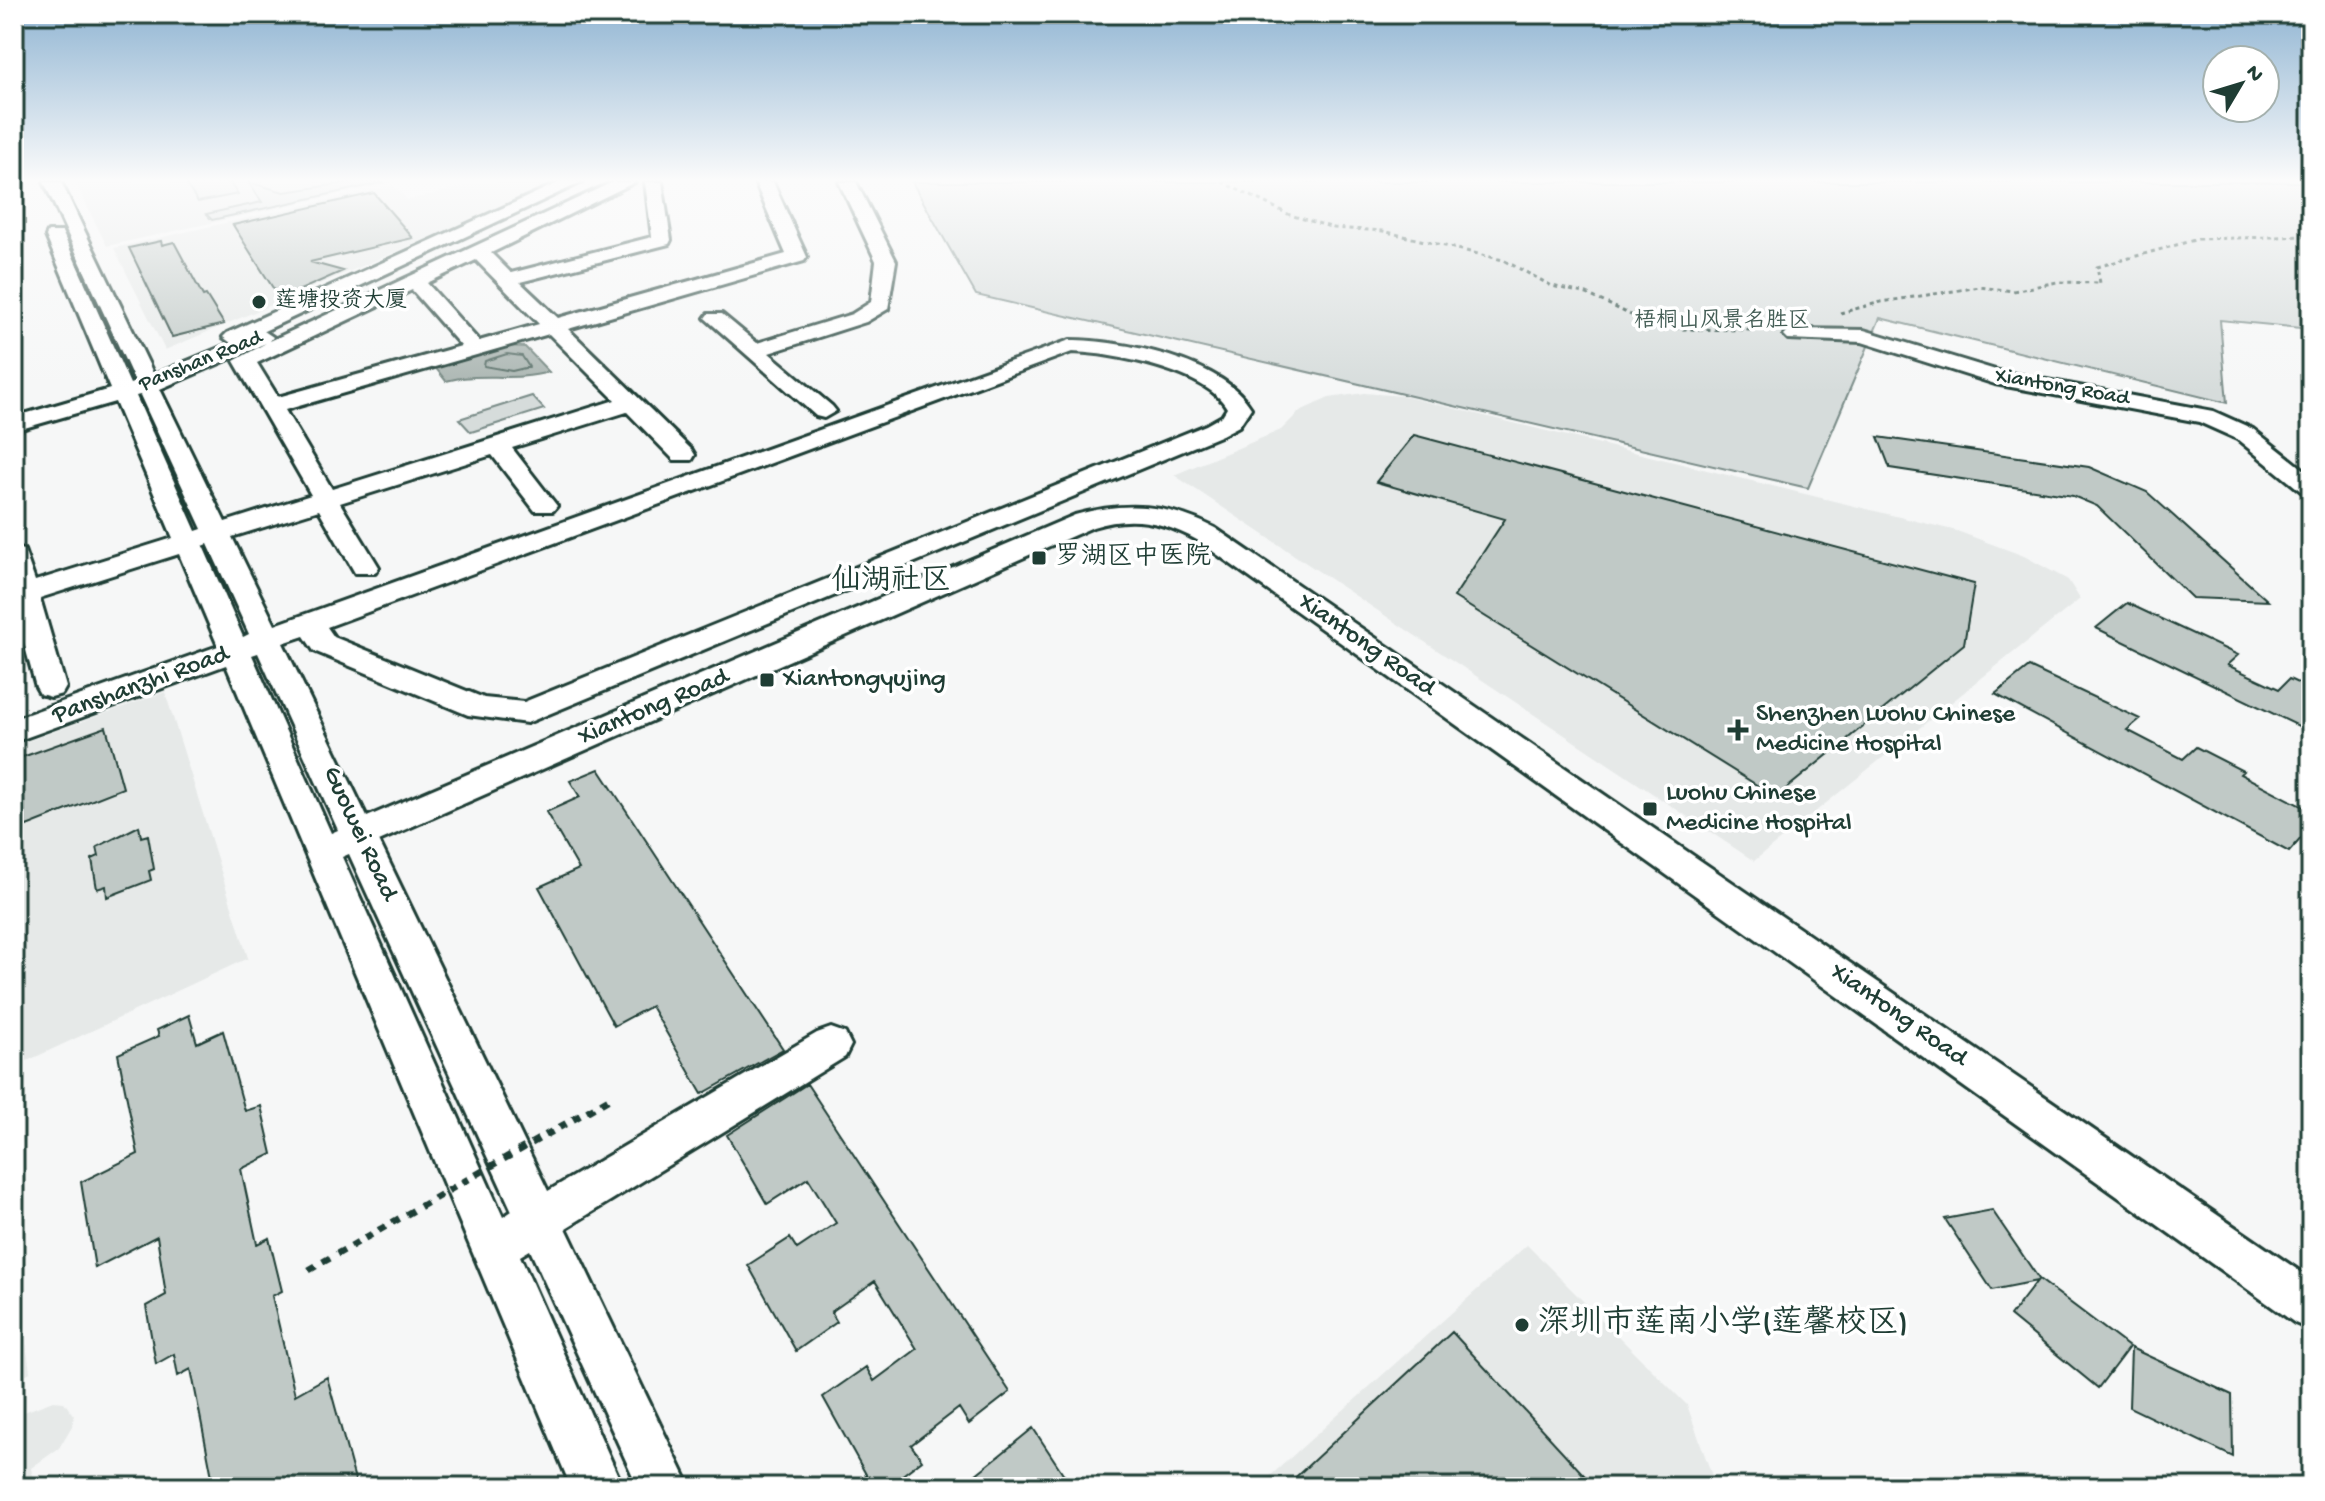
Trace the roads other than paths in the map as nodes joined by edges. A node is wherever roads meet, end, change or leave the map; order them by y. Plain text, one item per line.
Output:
1 (67, 252) edge
2 (81, 252) edge
3 (421, 252) edge
4 (447, 252) edge
5 (476, 252) edge
6 (479, 252) edge
7 (615, 252) edge
8 (795, 252) edge
9 (882, 252) edge
10 (509, 279) junction
11 (416, 282) junction
12 (715, 318) dead end
13 (555, 326) junction
14 (1795, 335) dead end
15 (474, 348) junction
16 (754, 351) junction
17 (135, 384) junction
18 (631, 403) junction
19 (272, 406) junction
20 (14, 411) edge
21 (824, 411) dead end
22 (14, 424) edge
23 (497, 445) junction
24 (683, 455) dead end
25 (2311, 487) edge
26 (325, 499) junction
27 (544, 506) dead end
28 (218, 533) junction
29 (189, 542) junction
30 (14, 556) edge
31 (365, 567) dead end
32 (19, 595) edge
33 (311, 624) junction
34 (268, 640) junction
35 (26, 644) edge
36 (237, 652) junction
37 (51, 687) dead end
38 (14, 731) edge
39 (341, 843) junction
40 (831, 1045) dead end
41 (539, 1220) junction
42 (494, 1247) junction
43 (2311, 1307) edge
44 (597, 1487) edge
45 (664, 1487) edge

1 - 17 street, Guowei Road
2 - 17 street, Guowei Road
3 - 17 street, Panshan Road
4 - 17 street, Panshan Road
5 - 11 street
6 - 10 street
7 - 10 street
8 - 13 street
9 - 16 street
10 - 13 street
11 - 15 street
11 - 19 street
12 - 16 street
13 - 15 street
13 - 18 street
14 - 25 street, Xiantong Road
15 - 19 street
16 - 21 street
17 - 20 street, Panshan Road
17 - 22 street, Panshan Road
17 - 28 street, Guowei Road
17 - 29 street, Guowei Road
18 - 23 street
18 - 24 street
19 - 26 street
23 - 26 street
23 - 27 street
26 - 28 street
26 - 31 street
28 - 29 street
28 - 34 street, Guowei Road
29 - 32 street
29 - 36 street, Guowei Road
30 - 32 street
32 - 35 street
33 - 33 street, Panshanzhi Road
33 - 34 street, Panshanzhi Road
34 - 36 street, Panshanzhi Road
34 - 39 street, Guowei Road
35 - 37 street
36 - 38 street, Panshanzhi Road
36 - 39 street, Guowei Road
39 - 41 street, Guowei Road
39 - 42 street, Guowei Road
39 - 43 street, Xiantong Road
40 - 41 street
41 - 42 street
41 - 45 street, Guowei Road
42 - 44 street, Guowei Road

